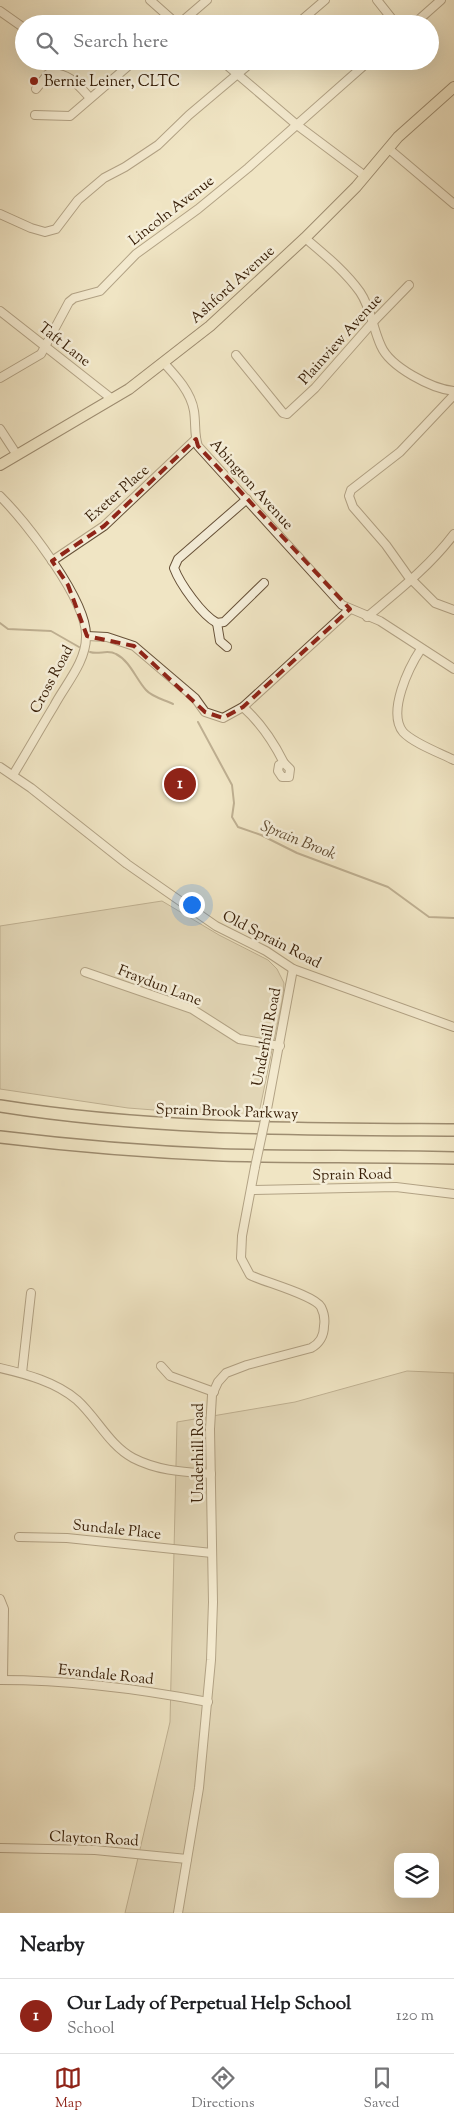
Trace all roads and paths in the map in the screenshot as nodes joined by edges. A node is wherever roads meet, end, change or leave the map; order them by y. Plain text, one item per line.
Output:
1 (150, 0) edge
2 (207, 0) edge
3 (324, 0) edge
4 (377, 0) edge
5 (441, 0) edge
6 (0, 11) edge
7 (168, 15) edge
8 (189, 15) edge
9 (308, 15) edge
10 (389, 15) edge
11 (424, 15) edge
12 (15, 22) edge
13 (123, 70) edge
14 (232, 70) edge
15 (242, 70) edge
16 (359, 70) edge
17 (237, 74) junction
18 (454, 87) edge
19 (36, 89) dead end
20 (90, 98) junction
21 (35, 115) dead end
22 (297, 125) junction
23 (388, 149) junction
24 (365, 176) junction
25 (454, 204) edge
26 (0, 214) edge
27 (305, 238) junction
28 (408, 285) dead end
29 (0, 311) edge
30 (373, 322) junction
31 (46, 347) junction
32 (236, 355) dead end
33 (163, 362) junction
34 (0, 378) edge
35 (454, 393) edge
36 (112, 399) junction
37 (0, 429) edge
38 (196, 439) junction
39 (17, 454) junction
40 (0, 464) edge
41 (0, 496) edge
42 (247, 500) junction
43 (454, 534) edge
44 (52, 561) junction
45 (412, 579) junction
46 (264, 582) dead end
47 (350, 609) junction
48 (454, 610) edge
49 (368, 616) junction
50 (217, 622) junction
51 (87, 636) junction
52 (226, 647) dead end
53 (421, 648) junction
54 (454, 669) edge
55 (243, 707) junction
56 (454, 760) edge
57 (284, 763) dead end
58 (0, 767) edge
59 (13, 775) junction
60 (293, 969) junction
61 (85, 972) dead end
62 (454, 1028) edge
63 (280, 1046) junction
64 (0, 1106) edge
65 (454, 1130) edge
66 (0, 1137) edge
67 (454, 1158) edge
68 (250, 1190) junction
69 (454, 1194) edge
70 (31, 1293) dead end
71 (161, 1366) dead end
72 (0, 1368) edge
73 (22, 1373) junction
74 (214, 1392) junction
75 (211, 1474) junction
76 (19, 1536) dead end
77 (212, 1553) junction
78 (0, 1599) edge
79 (1, 1680) edge
80 (208, 1702) junction
81 (0, 1848) edge
82 (187, 1859) junction
83 (178, 1913) edge

1 - 7 street
2 - 8 street
3 - 9 street
4 - 10 street
5 - 11 street
6 - 12 street
13 - 20 street
14 - 17 street
15 - 17 street
16 - 22 street, Lincoln Avenue
17 - 22 street
17 - 26 street
18 - 23 main road, Ashford Avenue
19 - 20 street
20 - 21 street
22 - 24 street
22 - 31 street, Lincoln Avenue
23 - 24 main road, Ashford Avenue
23 - 25 street
24 - 27 main road, Ashford Avenue
27 - 30 street
27 - 33 main road, Ashford Avenue
28 - 30 street, Plainview Avenue
29 - 31 street, Taft Lane
30 - 32 street, Plainview Avenue
30 - 35 street
31 - 34 street, Lincoln Avenue
31 - 36 street, Taft Lane
33 - 36 main road, Ashford Avenue
33 - 38 street, Abington Avenue
35 - 45 street
36 - 39 main road, Ashford Avenue
37 - 39 street
38 - 42 street, Abington Avenue
38 - 44 street, Exeter Place
39 - 40 main road, Ashford Avenue
41 - 44 street, Cross Road
42 - 47 street, Abington Avenue
42 - 50 street
43 - 45 street
44 - 51 street, Cross Road
45 - 48 street
45 - 49 street
46 - 50 street
47 - 49 street
47 - 55 street
49 - 53 street
50 - 52 street
51 - 55 street
51 - 59 street, Cross Road
53 - 54 street
53 - 56 street
55 - 57 street
58 - 59 street, Old Sprain Road
59 - 60 street, Old Sprain Road
60 - 62 street, Old Sprain Road
60 - 63 street, Underhill Road
61 - 63 street, Fraydun Lane
63 - 68 street, Underhill Road, bridge
64 - 65 highway, Sprain Brook Parkway
66 - 67 highway
68 - 69 street, Sprain Road
68 - 74 street, Underhill Road
70 - 73 street
71 - 74 street
72 - 73 street
73 - 75 street
74 - 75 street, Underhill Road
75 - 77 street, Underhill Road
76 - 77 street, Sundale Place
77 - 80 street, Underhill Road
78 - 79 street
79 - 80 street, Evandale Road
80 - 82 street, Underhill Road
81 - 82 street, Clayton Road
82 - 83 street, Underhill Road

